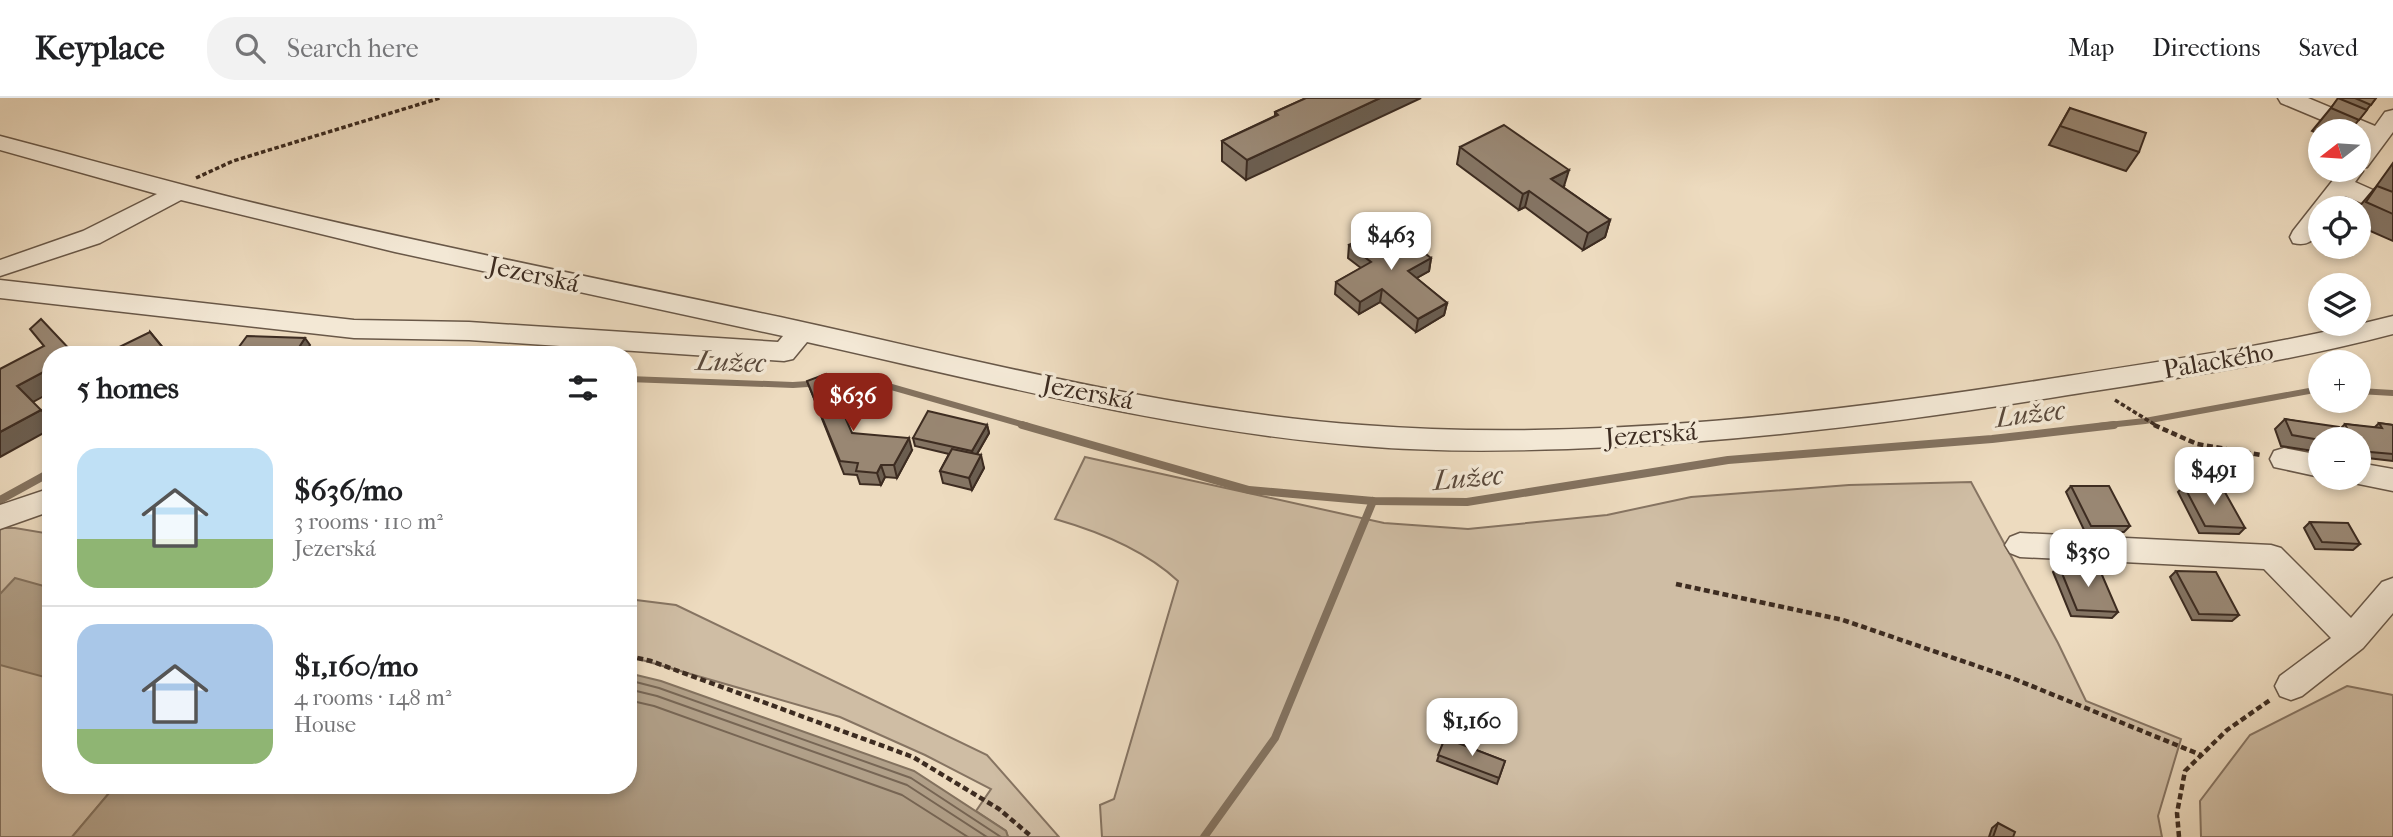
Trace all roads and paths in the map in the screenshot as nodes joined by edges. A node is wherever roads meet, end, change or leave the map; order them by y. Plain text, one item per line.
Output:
1 (440, 98) edge
2 (2289, 98) edge
3 (2393, 117) edge
4 (2379, 136) junction
5 (0, 143) edge
6 (2371, 146) edge
7 (2354, 182) edge
8 (177, 192) junction
9 (2393, 208) edge
10 (2308, 229) edge
11 (2302, 237) dead end
12 (0, 268) edge
13 (0, 289) edge
14 (702, 310) junction
15 (2393, 326) edge
16 (802, 331) junction
17 (687, 345) junction
18 (609, 346) edge
19 (637, 348) edge
20 (2083, 384) joint
21 (2136, 410) dead end
22 (2284, 459) joint
23 (2308, 464) edge
24 (2378, 478) edge
25 (42, 502) edge
26 (2393, 505) edge
27 (0, 517) edge
28 (2020, 545) dead end
29 (1676, 584) dead end
30 (2393, 591) edge
31 (2352, 639) junction
32 (637, 658) edge
33 (2291, 686) joint
34 (2201, 755) junction
35 (1032, 837) edge
36 (2179, 837) edge

1 - 8 path
2 - 4 street
3 - 4 street
4 - 6 street
5 - 8 street, Jezerská
7 - 9 street
8 - 12 street
8 - 14 street, Jezerská
10 - 11 street
13 - 18 street
14 - 16 street, Jezerská
14 - 17 street
15 - 20 street, Palackého
16 - 17 street
16 - 20 street, Jezerská
17 - 19 street
21 - 22 path
22 - 23 street
24 - 26 street
25 - 27 street
28 - 31 street
29 - 34 path
30 - 31 street
31 - 33 street
32 - 35 path
33 - 34 path
34 - 36 path

